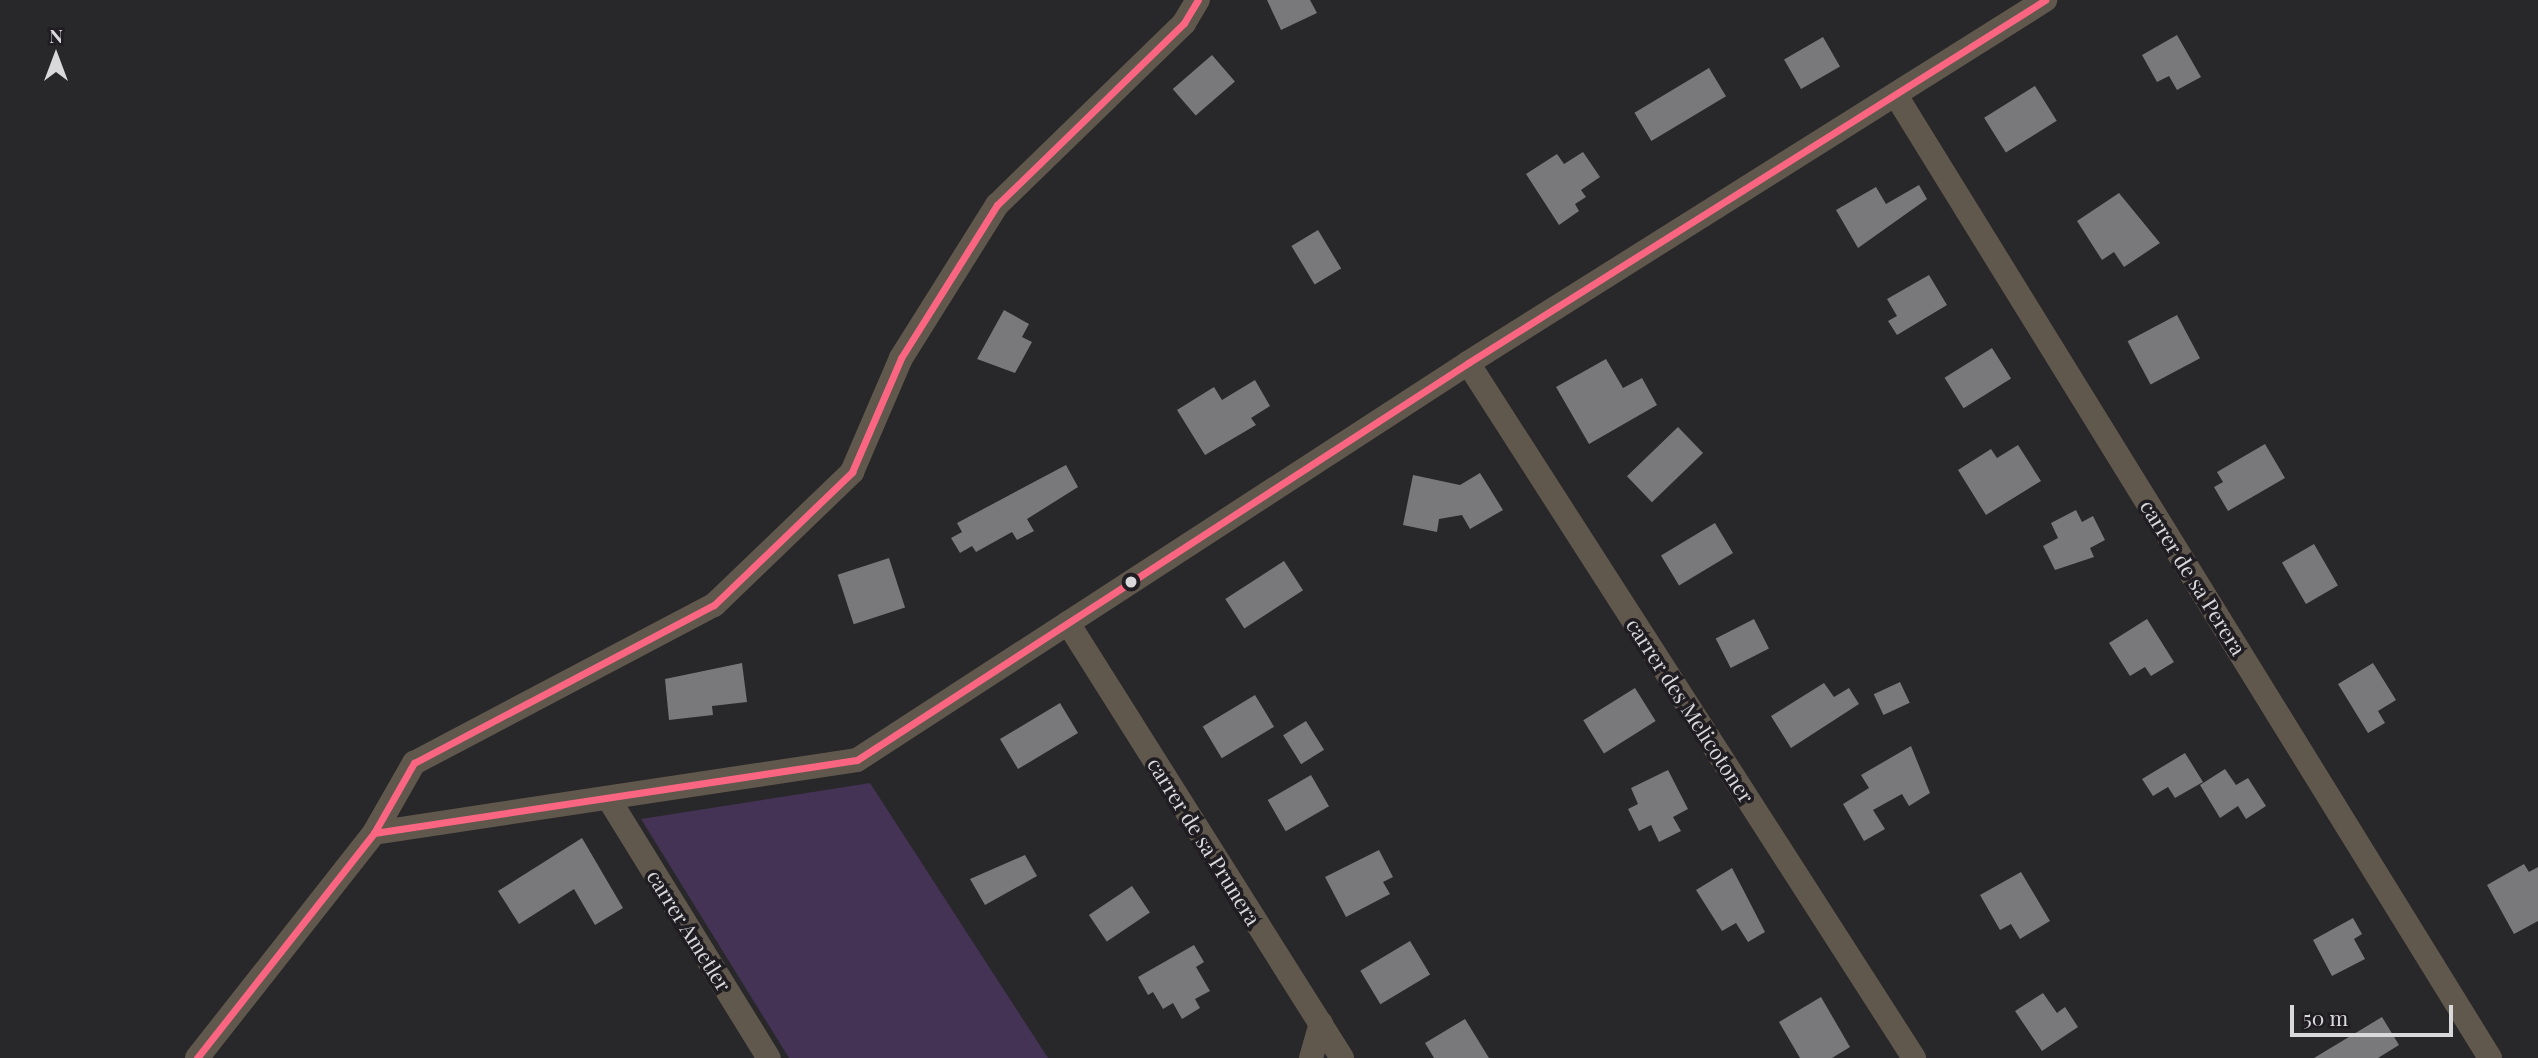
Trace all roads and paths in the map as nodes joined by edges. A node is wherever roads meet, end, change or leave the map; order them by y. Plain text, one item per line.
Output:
1 (1198, 0) edge
2 (2045, 0) edge
3 (1897, 97) junction
4 (1468, 363) junction
5 (1068, 623) junction
6 (610, 801) junction
7 (374, 833) junction
8 (1321, 1023) junction
9 (197, 1058) edge
10 (769, 1058) edge
11 (1311, 1058) edge
12 (1342, 1058) edge
13 (1914, 1058) edge
14 (2490, 1058) edge

1 - 7 street
2 - 3 street
3 - 4 street
3 - 14 street, carrer de sa Perera
4 - 5 street
4 - 13 street, carrer des Melicotoner
5 - 6 street
5 - 8 street, carrer de sa Prunera
6 - 7 street
6 - 10 street, carrer Ametler
7 - 9 street
8 - 11 street
8 - 12 street, carrer de sa Prunera

